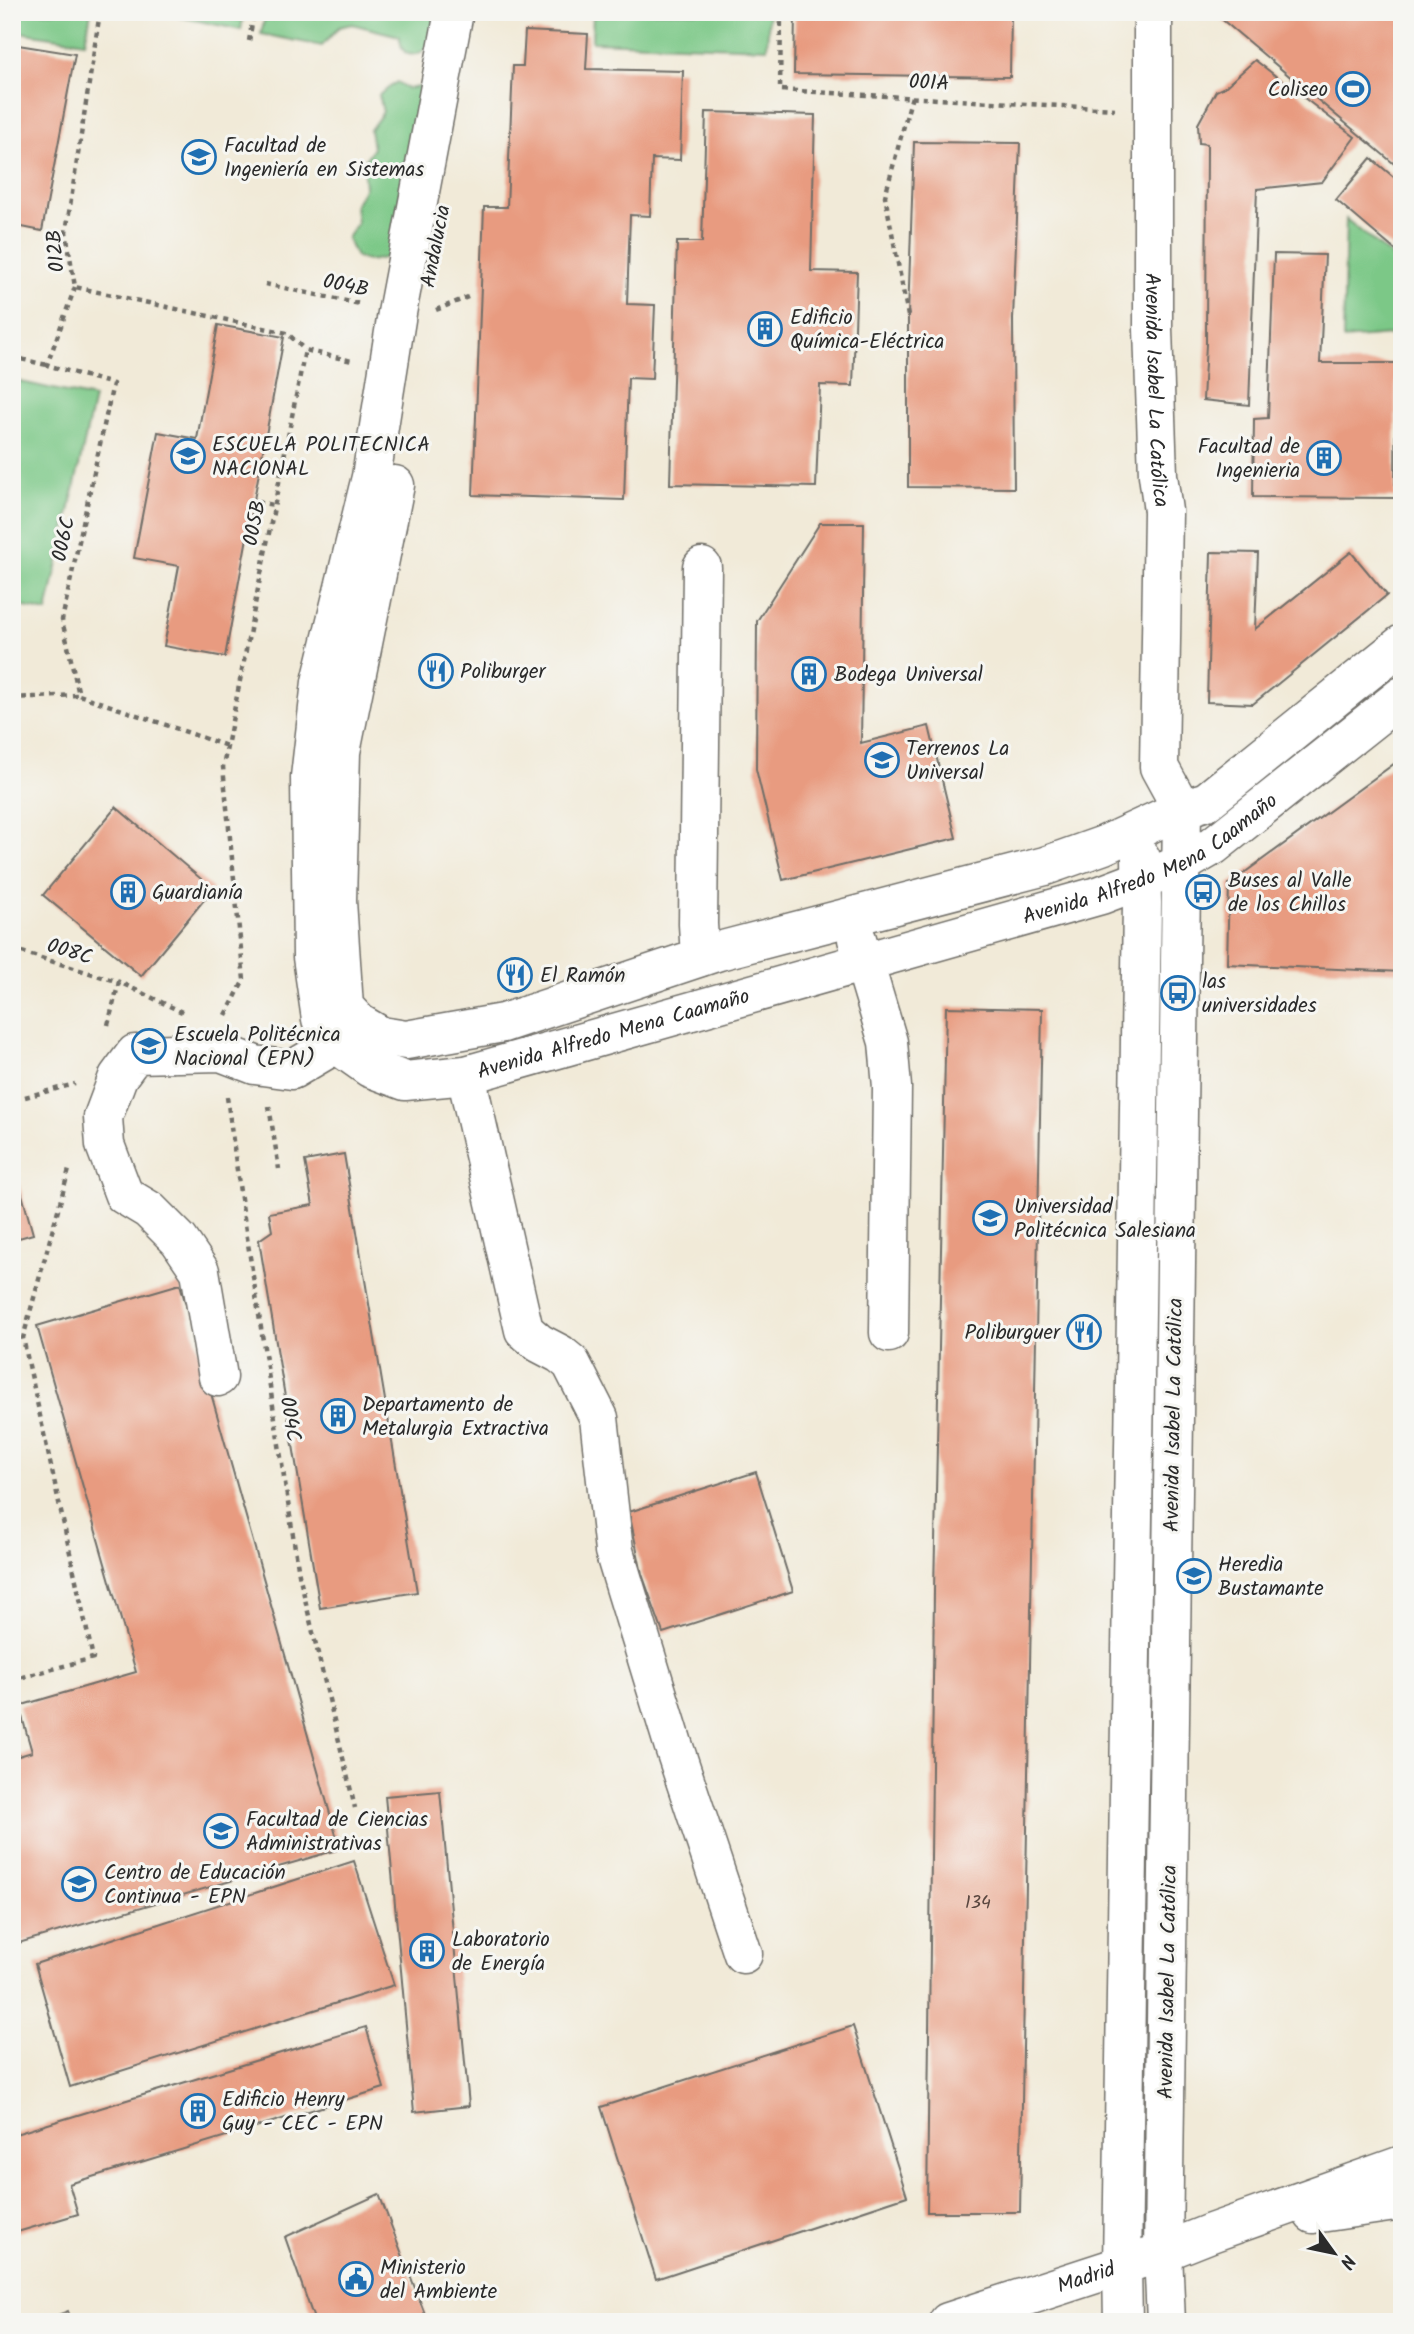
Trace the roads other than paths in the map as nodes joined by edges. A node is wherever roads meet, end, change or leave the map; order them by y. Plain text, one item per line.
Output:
1 (454, 12) edge
2 (478, 12) edge
3 (1153, 12) edge
4 (409, 315) junction
5 (379, 497) junction
6 (702, 567) dead end
7 (1402, 644) edge
8 (1402, 696) edge
9 (1159, 767) junction
10 (1182, 809) junction
11 (1141, 827) junction
12 (1180, 865) junction
13 (1140, 880) junction
14 (850, 916) junction
15 (700, 957) junction
16 (865, 964) junction
17 (336, 1044) junction
18 (375, 1052) junction
19 (466, 1075) junction
20 (889, 1333) dead end
21 (218, 1377) dead end
22 (743, 1954) dead end
23 (1402, 2165) edge
24 (1402, 2201) edge
25 (1224, 2228) junction
26 (1164, 2252) junction
27 (1122, 2266) junction
28 (948, 2322) edge
29 (1123, 2322) edge
30 (1166, 2322) edge

1 - 4 street, Andalucia
2 - 4 street, Andalucia
3 - 9 street, Avenida Isabel La Católica
4 - 5 street, Andalucia
4 - 5 street, Andalucia
5 - 17 street, Avenida Alfredo Mena Caamaño
5 - 18 street, Avenida Alfredo Mena Caamaño
6 - 15 street
7 - 10 street, Avenida Alfredo Mena Caamaño
8 - 12 street, Avenida Alfredo Mena Caamaño
9 - 10 street, Avenida Isabel La Católica
9 - 11 street, Avenida Isabel La Católica
10 - 11 street, Avenida Alfredo Mena Caamaño
10 - 12 street, Avenida Isabel La Católica
11 - 13 street, Avenida Isabel La Católica
11 - 14 street, Avenida Alfredo Mena Caamaño
12 - 13 street, Avenida Alfredo Mena Caamaño
12 - 26 street, Avenida Isabel La Católica
13 - 16 street, Avenida Alfredo Mena Caamaño
13 - 27 street, Avenida Isabel La Católica
14 - 15 street, Avenida Alfredo Mena Caamaño
14 - 16 street
15 - 18 street, Avenida Alfredo Mena Caamaño
16 - 19 street, Avenida Alfredo Mena Caamaño
16 - 20 street
17 - 18 street, Avenida Alfredo Mena Caamaño
17 - 21 street
18 - 19 street, Avenida Alfredo Mena Caamaño
19 - 22 street
23 - 25 street, Madrid
24 - 25 street, Madrid
25 - 26 street, Madrid
26 - 27 street, Madrid
26 - 30 street, Avenida Isabel La Católica
27 - 28 street, Madrid
27 - 29 street, Avenida Isabel La Católica

